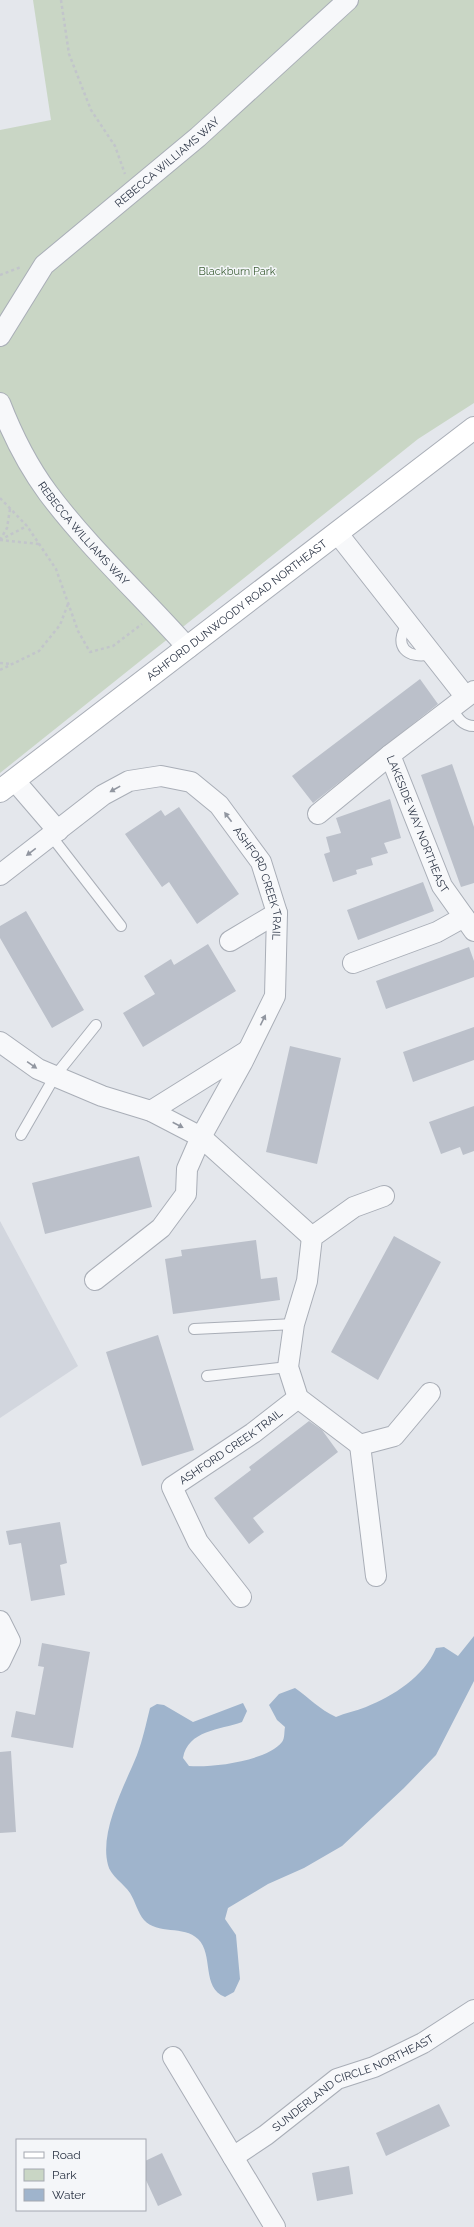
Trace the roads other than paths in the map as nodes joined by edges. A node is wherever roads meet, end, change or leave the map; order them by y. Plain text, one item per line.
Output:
1 (348, 0) edge
2 (0, 336) edge
3 (0, 403) edge
4 (474, 428) edge
5 (338, 534) junction
6 (188, 648) junction
7 (463, 698) edge
8 (474, 726) edge
9 (390, 755) junction
10 (8, 786) edge
11 (318, 814) dead end
12 (55, 834) junction
13 (0, 875) edge
14 (277, 913) junction
15 (469, 924) edge
16 (121, 926) dead end
17 (230, 941) dead end
18 (353, 963) dead end
19 (96, 1025) dead end
20 (0, 1042) edge
21 (248, 1050) junction
22 (55, 1076) junction
23 (151, 1111) junction
24 (21, 1135) dead end
25 (201, 1137) junction
26 (384, 1196) dead end
27 (312, 1237) junction
28 (95, 1280) dead end
29 (294, 1324) junction
30 (194, 1329) dead end
31 (288, 1367) junction
32 (207, 1376) dead end
33 (430, 1393) dead end
34 (298, 1398) junction
35 (360, 1445) junction
36 (376, 1576) dead end
37 (241, 1597) dead end
38 (0, 1621) edge
39 (0, 1662) edge
40 (474, 2010) edge
41 (173, 2057) dead end
42 (232, 2157) junction
43 (275, 2227) edge

1 - 2 street, REBECCA WILLIAMS WAY
3 - 6 street, REBECCA WILLIAMS WAY
4 - 5 main road, ASHFORD DUNWOODY ROAD NORTHEAST
5 - 6 main road, ASHFORD DUNWOODY ROAD NORTHEAST
5 - 7 street
6 - 10 main road, ASHFORD DUNWOODY ROAD NORTHEAST
7 - 8 lane
7 - 9 street, LAKESIDE WAY NORTHEAST
9 - 11 street
9 - 15 street, LAKESIDE WAY NORTHEAST
10 - 12 street
12 -> 13 street, ASHFORD CREEK TRAIL
14 -> 12 street, ASHFORD CREEK TRAIL
12 - 16 lane
14 - 17 street
21 -> 14 street, ASHFORD CREEK TRAIL
15 - 18 street
19 - 22 lane
20 -> 22 street
21 - 23 street
21 - 25 street, ASHFORD CREEK TRAIL
22 - 23 street
22 - 24 lane
23 -> 25 street
25 - 27 street
25 - 28 street, ASHFORD CREEK TRAIL
26 - 27 street
27 - 29 street
29 - 30 lane
29 - 31 street
31 - 32 lane
31 - 34 street
33 - 35 street
34 - 35 street
34 - 37 street, ASHFORD CREEK TRAIL
35 - 36 street
38 - 39 street
40 - 42 street, SUNDERLAND CIRCLE NORTHEAST
41 - 42 street
42 - 43 street

